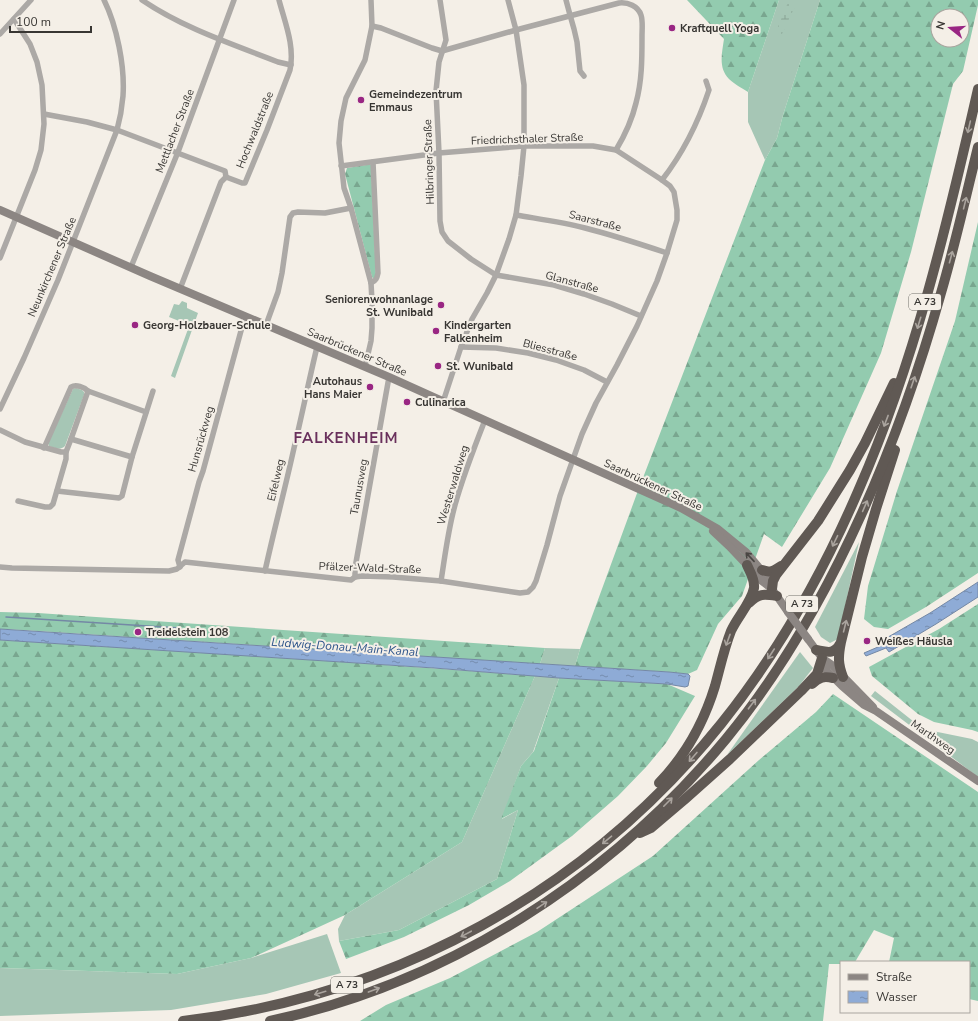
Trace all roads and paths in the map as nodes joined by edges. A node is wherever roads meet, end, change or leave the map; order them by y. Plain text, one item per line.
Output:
1 (31, 0) edge
2 (104, 0) edge
3 (142, 0) edge
4 (234, 0) edge
5 (279, 0) edge
6 (371, 0) edge
7 (440, 0) edge
8 (508, 0) edge
9 (566, 0) edge
10 (619, 1) edge
11 (570, 15) junction
12 (14, 19) junction
13 (372, 26) junction
14 (516, 30) junction
15 (0, 34) edge
16 (220, 40) junction
17 (442, 51) junction
18 (291, 65) junction
19 (584, 76) dead end
20 (706, 82) dead end
21 (978, 89) edge
22 (44, 114) junction
23 (117, 130) junction
24 (524, 146) junction
25 (978, 147) edge
26 (616, 150) junction
27 (178, 152) junction
28 (440, 153) junction
29 (373, 162) junction
30 (341, 166) junction
31 (226, 177) junction
32 (662, 180) junction
33 (351, 208) junction
34 (0, 210) edge
35 (516, 215) junction
36 (16, 217) junction
37 (74, 242) junction
38 (667, 253) junction
39 (0, 258) edge
40 (132, 268) junction
41 (496, 274) junction
42 (371, 283) junction
43 (180, 289) junction
44 (245, 316) junction
45 (641, 316) junction
46 (266, 325) junction
47 (317, 347) junction
48 (462, 347) junction
49 (908, 358) junction
50 (364, 367) junction
51 (390, 378) junction
52 (607, 382) junction
53 (88, 391) junction
54 (153, 391) dead end
55 (443, 402) junction
56 (0, 409) edge
57 (146, 412) junction
58 (901, 419) junction
59 (485, 420) junction
60 (0, 430) edge
61 (71, 439) junction
62 (44, 448) junction
63 (66, 452) junction
64 (132, 457) junction
65 (573, 460) junction
66 (57, 491) junction
67 (18, 501) dead end
68 (702, 520) junction
69 (785, 562) junction
70 (747, 565) junction
71 (180, 566) junction
72 (0, 567) edge
73 (762, 570) junction
74 (265, 571) junction
75 (355, 577) junction
76 (441, 581) junction
77 (774, 593) junction
78 (746, 606) junction
79 (841, 642) junction
80 (819, 654) junction
81 (833, 678) junction
82 (844, 681) junction
83 (801, 692) junction
84 (977, 779) edge
85 (637, 814) junction
86 (629, 838) junction
87 (183, 1021) edge
88 (270, 1021) edge

1 - 12 street
2 - 23 street, Neunkirchener Straße
3 - 16 street
4 - 16 street, Mettlacher Straße
5 - 18 street, Hochwaldstraße
6 - 13 street
7 - 17 street, Hilbringer Straße
8 - 14 street
9 - 11 street
10 - 11 street
10 - 26 street
11 - 14 street
11 - 19 street
12 - 15 street
12 - 22 street
13 - 17 street
13 - 30 street
14 - 17 street
14 - 24 street
16 - 18 street
16 - 27 street, Mettlacher Straße
17 - 28 street, Hilbringer Straße
18 - 31 street, Hochwaldstraße
20 - 32 street
21 -> 49 highway, A 73
22 - 23 street
22 - 36 street
23 - 27 street
23 - 37 street, Neunkirchener Straße
24 - 26 street, Friedrichsthaler Straße
24 - 28 street, Friedrichsthaler Straße
24 - 35 street
58 -> 25 highway, A 73
26 - 32 street, Friedrichsthaler Straße
27 - 31 street
27 - 40 street, Mettlacher Straße
28 - 29 street, Friedrichsthaler Straße
28 - 41 street, Hilbringer Straße
29 - 30 street, Friedrichsthaler Straße
29 - 42 street
30 - 33 street
31 - 43 street, Hochwaldstraße
32 - 38 street, Friedrichsthaler Straße
33 - 42 street
33 - 46 street
34 - 36 main road, Saarbrückener Straße
35 - 38 street, Saarstraße
35 - 41 street
36 - 37 main road, Saarbrückener Straße
36 - 39 street
37 - 40 main road, Saarbrückener Straße
37 - 56 street, Neunkirchener Straße
38 - 45 street, Friedrichsthaler Straße
40 - 43 main road, Saarbrückener Straße
41 - 45 street, Glanstraße
41 - 48 street
42 - 50 street
43 - 44 main road, Saarbrückener Straße
44 - 46 main road, Saarbrückener Straße
44 - 71 street, Hunsrückweg
45 - 52 street, Friedrichsthaler Straße
46 - 47 main road, Saarbrückener Straße
47 - 50 main road, Saarbrückener Straße
47 - 74 street, Eifelweg
48 - 52 street, Bliesstraße
48 - 55 street
49 - 69 highway
49 -> 85 highway, A 73
50 - 51 main road, Saarbrückener Straße
51 - 55 main road, Saarbrückener Straße
51 - 75 street, Taunusweg
52 - 65 street, Friedrichsthaler Straße
53 - 57 street
53 - 61 street
53 - 62 street
54 - 57 street
55 - 59 main road, Saarbrückener Straße
57 - 64 street
79 -> 58 highway, A 73
86 -> 58 highway, A 73
59 - 65 main road, Saarbrückener Straße
59 - 76 street, Westerwaldweg
60 - 62 street
61 - 63 street
61 - 64 street
62 - 63 street
63 - 66 street
64 - 66 street
65 - 68 main road, Saarbrückener Straße
65 - 76 street, Pfälzer-Wald-Straße
66 - 67 street
68 - 70 main road, Saarbrückener Straße
73 -> 68 main road, Saarbrückener Straße
69 - 73 highway
69 - 77 highway
70 - 77 main road, Saarbrückener Straße
70 - 78 highway, A 73
71 - 72 street, Pfälzer-Wald-Straße
71 - 74 street, Pfälzer-Wald-Straße
73 - 77 main road, Saarbrückener Straße
74 - 75 street, Pfälzer-Wald-Straße
75 - 76 street, Pfälzer-Wald-Straße
77 - 78 highway, A 73
77 - 80 main road, Marthweg, bridge
78 -> 85 highway, A 73
79 - 80 highway
79 - 82 highway, A 73
80 - 81 main road, Marthweg
80 - 82 main road, Marthweg
80 - 83 highway
81 - 82 main road, Marthweg
81 - 83 highway
82 - 84 main road, Marthweg
83 - 86 highway
85 -> 87 highway, A 73
88 -> 86 highway, A 73

